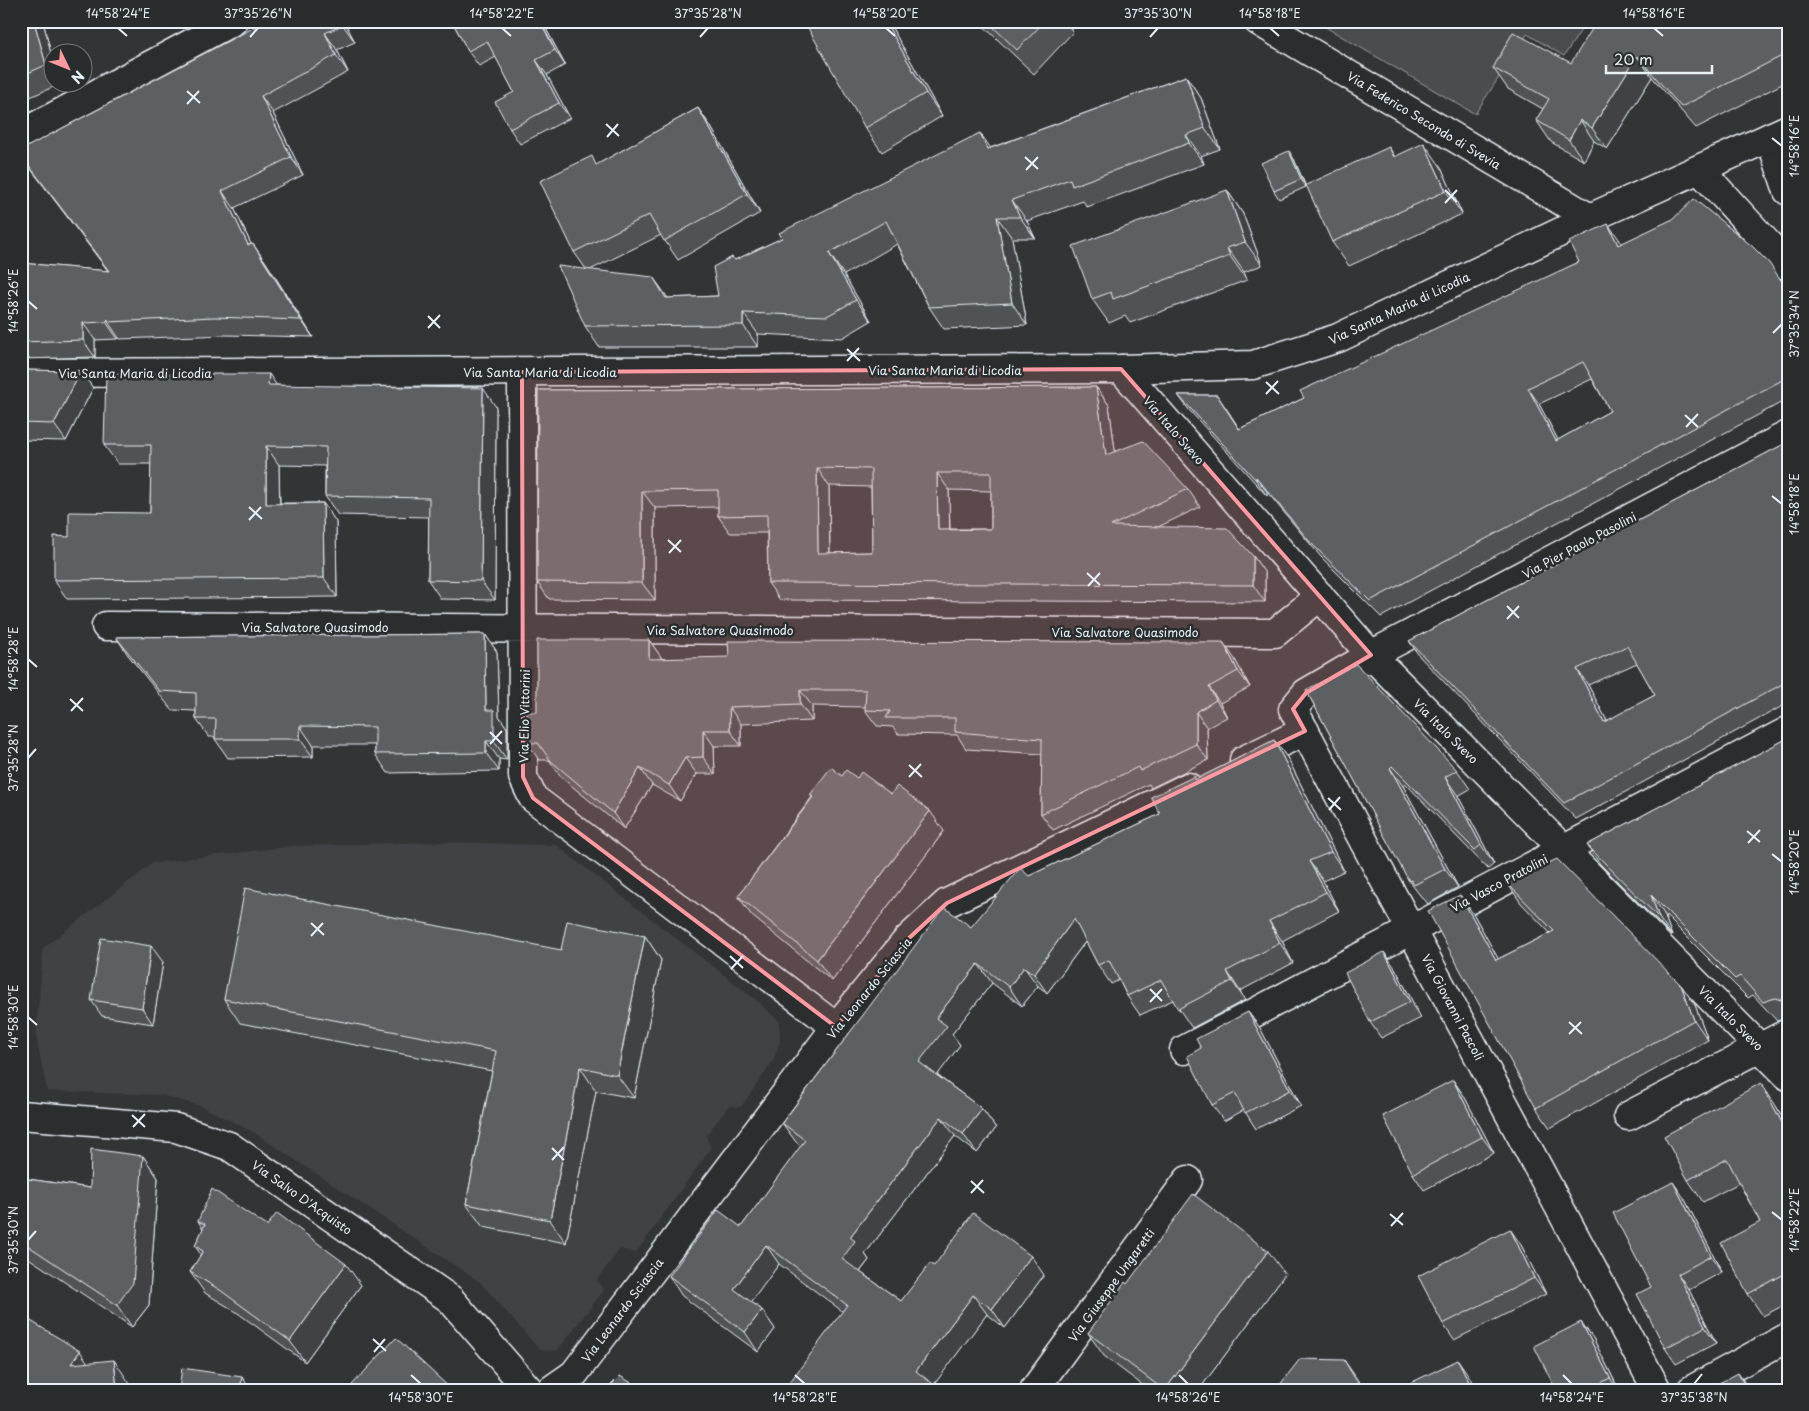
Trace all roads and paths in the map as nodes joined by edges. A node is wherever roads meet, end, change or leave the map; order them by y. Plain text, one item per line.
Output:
1 (233, 21) edge
2 (1258, 21) edge
3 (1779, 133) edge
4 (21, 134) edge
5 (1700, 170) junction
6 (1788, 191) edge
7 (1590, 218) junction
8 (1788, 266) edge
9 (1121, 369) junction
10 (522, 372) junction
11 (21, 373) edge
12 (1788, 435) edge
13 (1320, 596) junction
14 (106, 626) dead end
15 (524, 628) junction
16 (1371, 655) junction
17 (1305, 731) junction
18 (1788, 731) edge
19 (1563, 849) junction
20 (1411, 929) junction
21 (836, 1027) junction
22 (1788, 1033) edge
23 (1760, 1047) junction
24 (1184, 1050) dead end
25 (1788, 1076) edge
26 (21, 1115) edge
27 (1628, 1116) dead end
28 (1188, 1180) dead end
29 (1788, 1337) edge
30 (529, 1390) edge
31 (552, 1390) edge
32 (1034, 1390) edge
33 (1657, 1390) edge
34 (1691, 1390) edge

1 - 4 street
2 - 7 street, Via Federico Secondo di Svevia
3 - 5 street, Via Santa Maria di Licodia
3 - 6 street
5 - 7 street, Via Santa Maria di Licodia
5 - 8 street
7 - 9 street, Via Santa Maria di Licodia
9 - 10 street, Via Santa Maria di Licodia
9 - 13 street, Via Italo Svevo
10 - 11 street, Via Santa Maria di Licodia
10 - 15 street, Via Elio Vittorini
12 - 16 street, Via Pier Paolo Pasolini
13 - 15 street, Via Salvatore Quasimodo
13 - 16 street, Via Italo Svevo
14 - 15 street, Via Salvatore Quasimodo
15 - 21 street, Via Elio Vittorini
16 - 17 street, Via Giovanni Pascoli
16 - 19 street, Via Italo Svevo
17 - 20 street, Via Giovanni Pascoli
17 - 21 street, Via Leonardo Sciascia
18 - 19 street, Via Vasco Pratolini
19 - 20 street, Via Vasco Pratolini
19 - 23 street, Via Italo Svevo
20 - 24 street, Via Vasco Pratolini
20 - 33 street, Via Giovanni Pascoli
21 - 31 street, Via Leonardo Sciascia
22 - 23 street
23 - 25 street, Via Italo Svevo
23 - 27 street
26 - 30 street, Via Salvo D'Acquisto
28 - 32 street, Via Giuseppe Ungaretti
29 - 34 street

